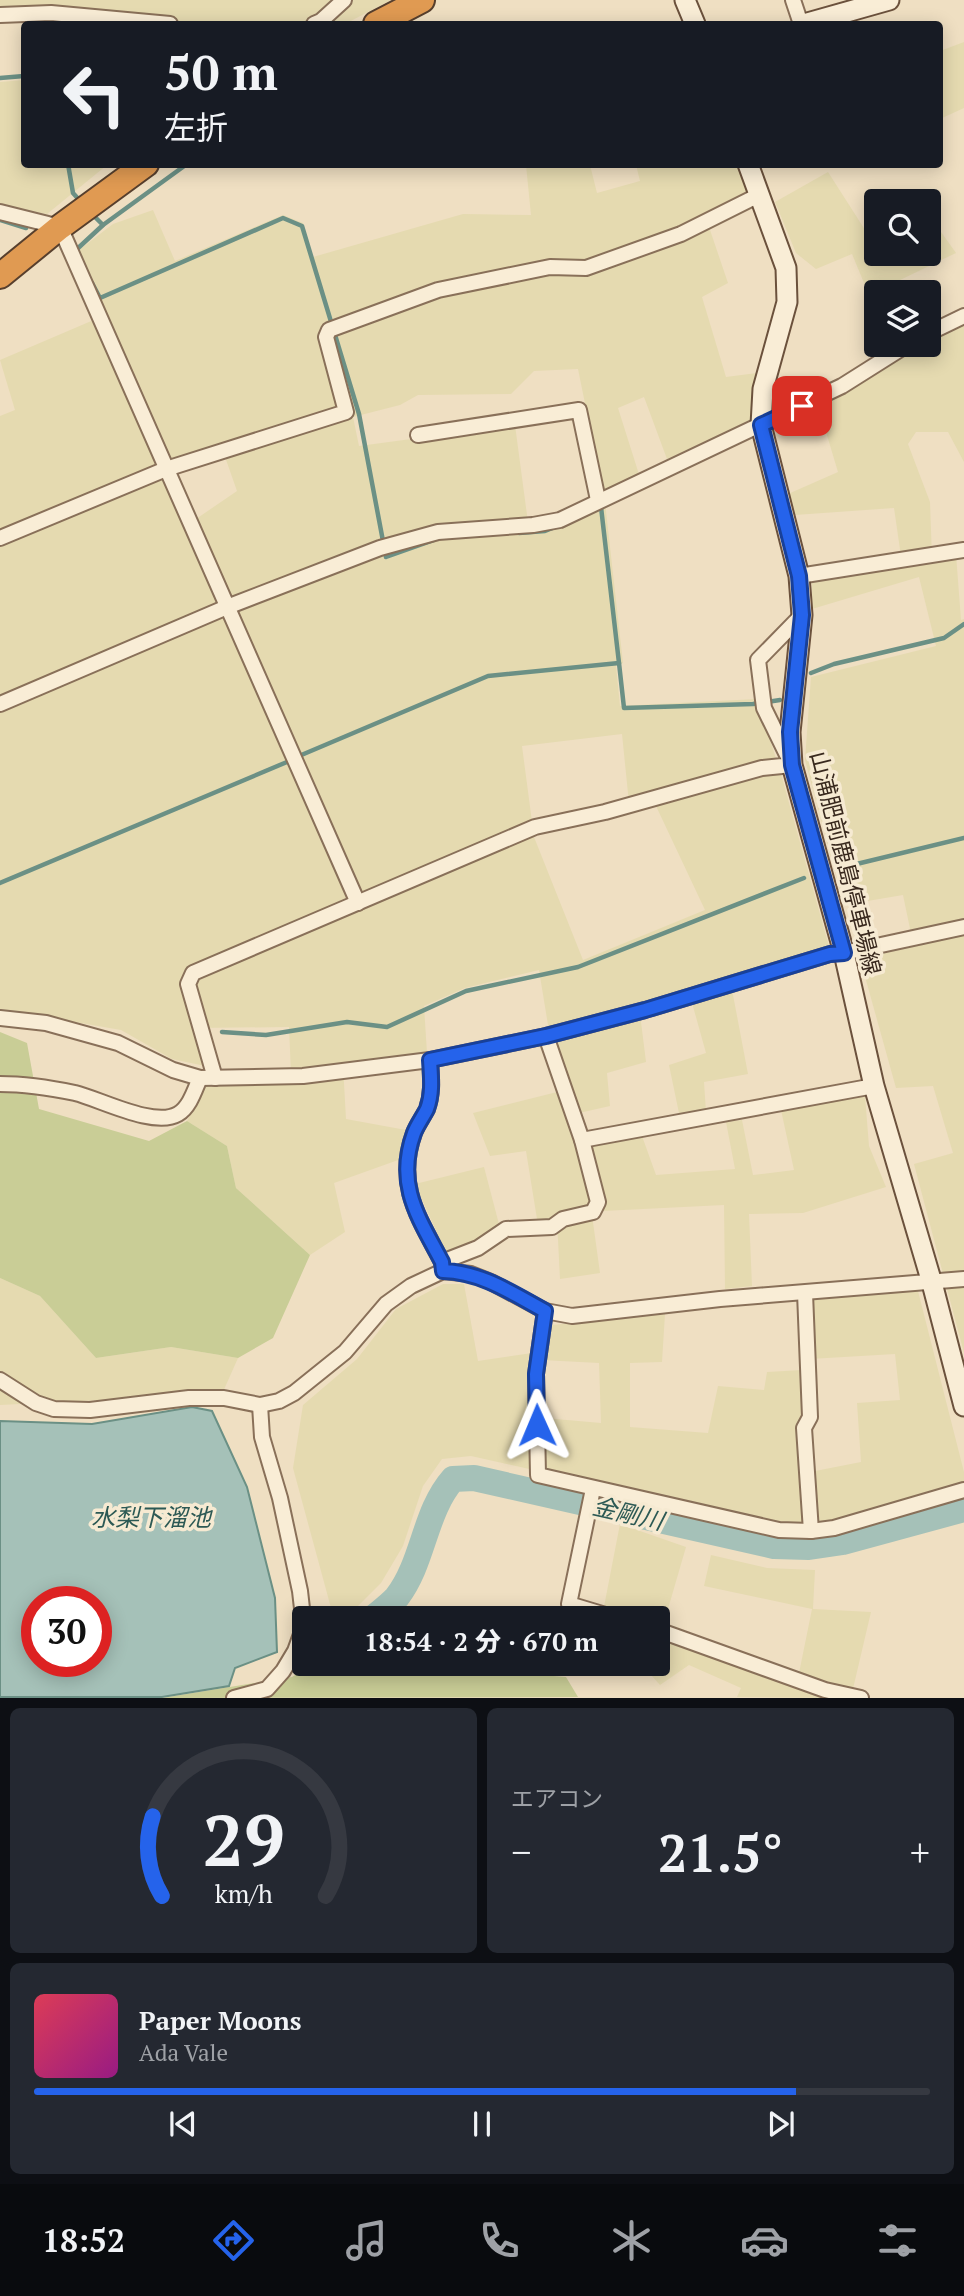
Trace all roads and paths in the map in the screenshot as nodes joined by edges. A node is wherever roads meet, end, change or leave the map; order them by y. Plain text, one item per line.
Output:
1 (344, 0) edge
2 (422, 0) edge
3 (685, 0) edge
4 (793, 0) edge
5 (889, 0) edge
6 (0, 15) edge
7 (138, 21) edge
8 (322, 21) edge
9 (392, 21) edge
10 (694, 21) edge
11 (802, 21) edge
12 (814, 21) edge
13 (141, 168) edge
14 (749, 168) edge
15 (759, 195) junction
16 (0, 212) edge
17 (60, 227) junction
18 (0, 276) edge
19 (964, 316) edge
20 (941, 327) edge
21 (888, 357) edge
22 (761, 425) junction
23 (418, 435) dead end
24 (166, 469) junction
25 (598, 500) junction
26 (0, 538) edge
27 (964, 550) edge
28 (799, 576) junction
29 (227, 607) junction
30 (802, 615) junction
31 (0, 704) edge
32 (792, 765) junction
33 (358, 903) junction
34 (964, 927) edge
35 (844, 953) junction
36 (0, 1018) edge
37 (546, 1036) junction
38 (430, 1060) junction
39 (215, 1077) junction
40 (200, 1078) junction
41 (0, 1084) edge
42 (874, 1086) junction
43 (582, 1140) junction
44 (443, 1267) junction
45 (964, 1279) edge
46 (932, 1283) junction
47 (804, 1293) junction
48 (545, 1311) junction
49 (0, 1380) edge
50 (260, 1405) junction
51 (964, 1406) edge
52 (593, 1489) junction
53 (964, 1490) edge
54 (811, 1531) junction
55 (576, 1606) edge
56 (670, 1634) edge
57 (234, 1698) edge
58 (861, 1698) edge

1 - 8 street
2 - 9 highway
3 - 10 main road
4 - 11 street
5 - 12 main road
6 - 7 street
13 - 17 highway
14 - 15 main road, 山浦肥前鹿島停車場線
15 - 22 main road, 山浦肥前鹿島停車場線
15 - 24 street
16 - 17 street
17 - 18 highway
17 - 24 street
19 - 20 street
21 - 22 street
22 - 25 street
22 - 28 main road, 山浦肥前鹿島停車場線
23 - 25 street
24 - 26 street
24 - 29 street
25 - 29 street
27 - 28 street
28 - 30 main road, 山浦肥前鹿島停車場線
29 - 31 street
29 - 33 street
30 - 32 main road, 山浦肥前鹿島停車場線
30 - 32 street
32 - 33 street
32 - 35 main road, 山浦肥前鹿島停車場線
33 - 39 street
34 - 35 street
35 - 37 street
35 - 42 main road, 山浦肥前鹿島停車場線
36 - 40 street
37 - 38 street
37 - 43 street
38 - 39 street
38 - 44 street
39 - 40 street
40 - 41 street
42 - 43 street
42 - 46 main road, 山浦肥前鹿島停車場線
43 - 44 street
44 - 48 street
44 - 50 street
45 - 46 street
46 - 47 street
46 - 51 main road, 山浦肥前鹿島停車場線
47 - 48 street
47 - 54 street
48 - 52 street
49 - 50 street
50 - 57 street
52 - 54 street
52 - 55 street
53 - 54 street
56 - 58 street

